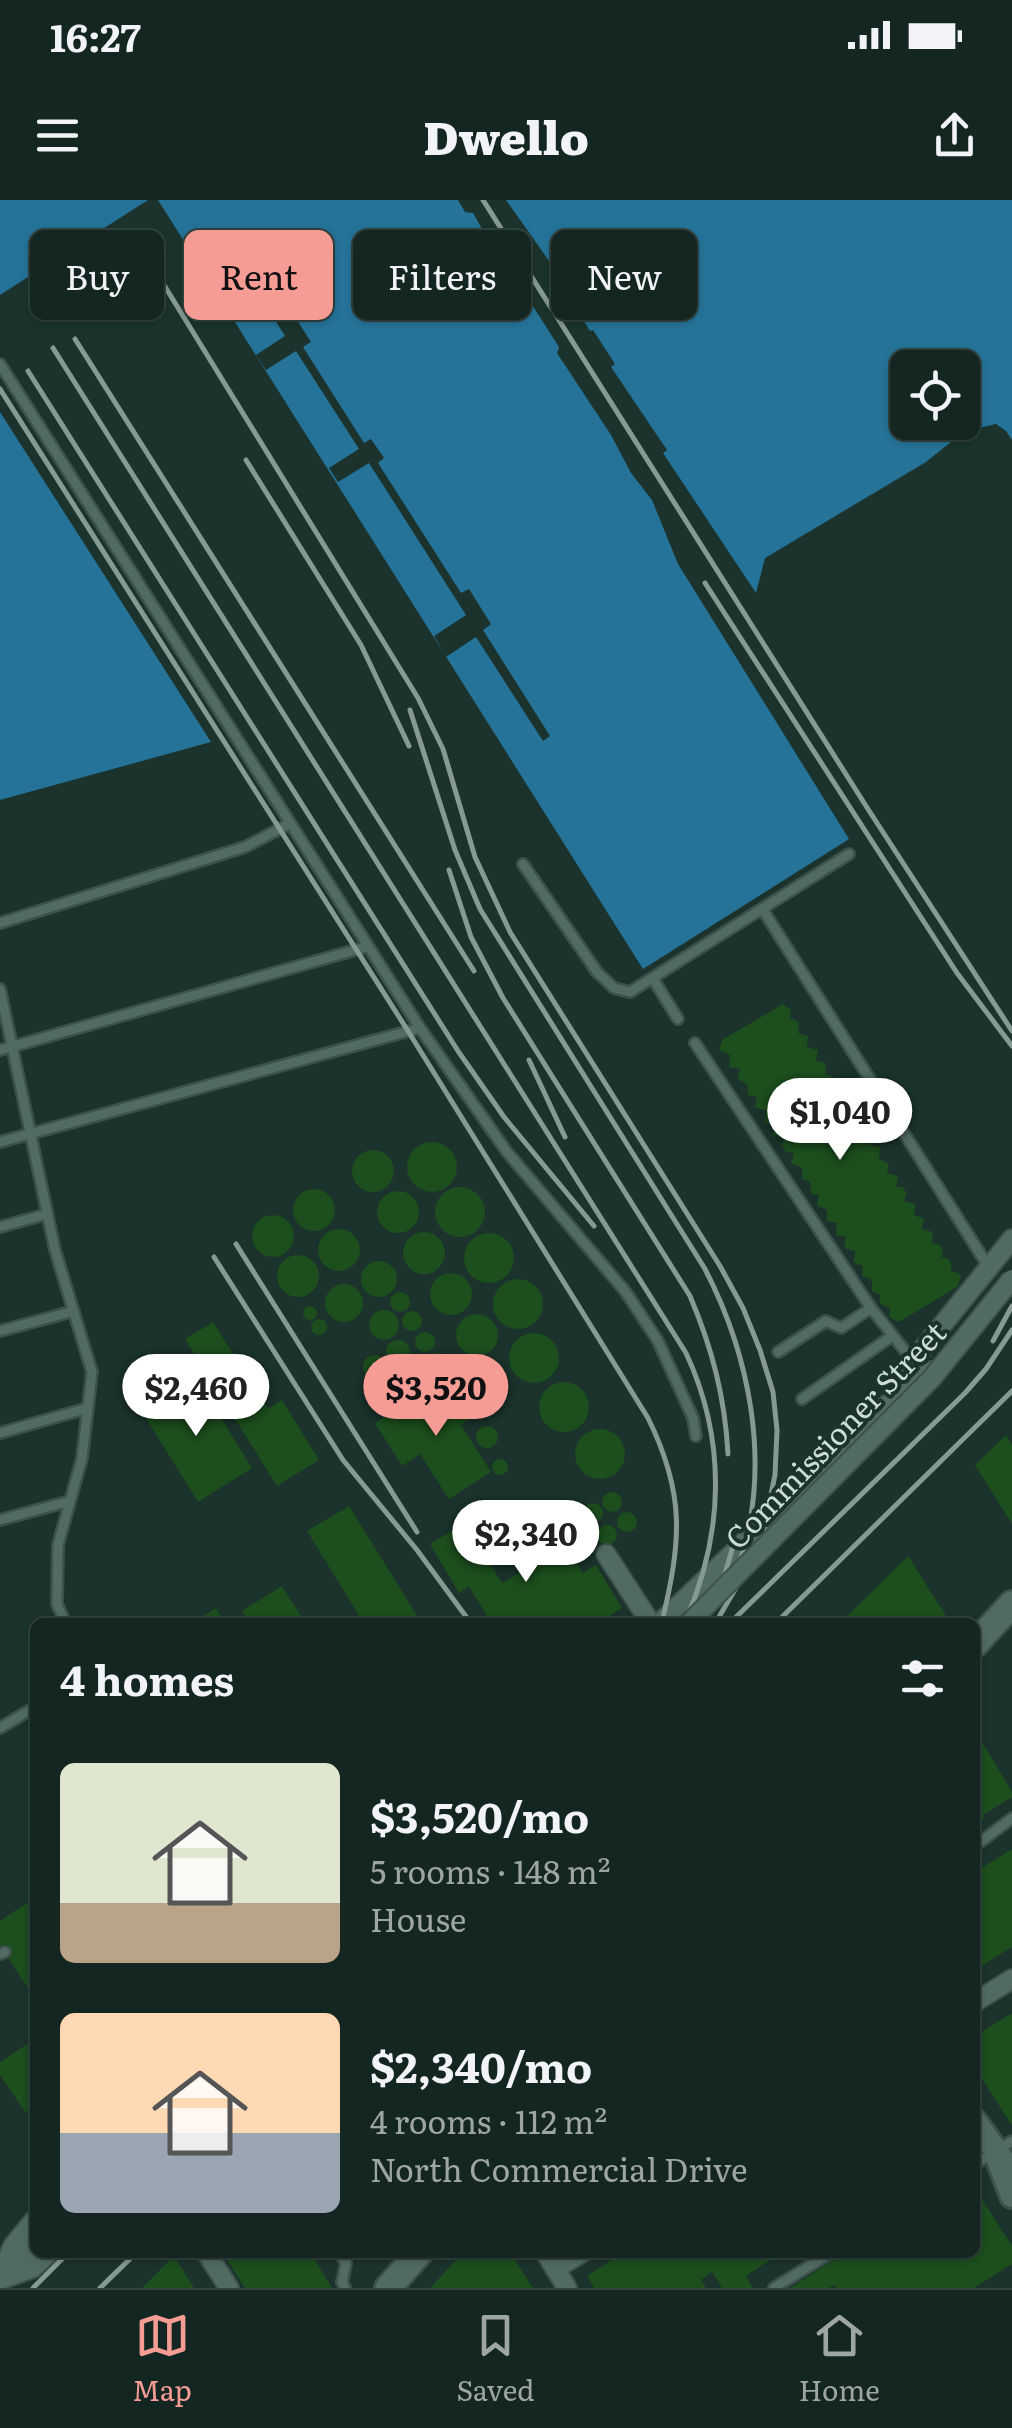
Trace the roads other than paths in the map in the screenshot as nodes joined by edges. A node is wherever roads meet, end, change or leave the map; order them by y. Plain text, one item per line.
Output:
1 (0, 364) edge
2 (289, 824) junction
3 (849, 854) dead end
4 (523, 864) dead end
5 (763, 910) junction
6 (0, 923) edge
7 (366, 947) junction
8 (653, 979) junction
9 (0, 989) edge
10 (678, 1019) dead end
11 (420, 1028) junction
12 (695, 1043) dead end
13 (12, 1046) junction
14 (0, 1050) edge
15 (30, 1134) junction
16 (0, 1142) edge
17 (48, 1214) junction
18 (0, 1227) edge
19 (1012, 1240) edge
20 (988, 1266) junction
21 (1012, 1282) edge
22 (871, 1308) junction
23 (74, 1311) junction
24 (0, 1331) edge
25 (892, 1336) junction
26 (778, 1352) dead end
27 (913, 1362) junction
28 (802, 1399) dead end
29 (888, 1404) junction
30 (88, 1408) junction
31 (0, 1433) edge
32 (696, 1436) dead end
33 (70, 1501) junction
34 (0, 1520) edge
35 (606, 1554) dead end
36 (1012, 1604) edge
37 (63, 1618) edge
38 (647, 1618) edge
39 (665, 1618) edge
40 (694, 1618) edge
41 (980, 1639) edge
42 (30, 1710) edge
43 (0, 1728) edge
44 (1012, 1818) edge
45 (980, 1842) edge
46 (1012, 1979) edge
47 (980, 1999) edge
48 (980, 2129) edge
49 (994, 2152) edge
50 (1012, 2173) edge
51 (1012, 2196) edge
52 (30, 2225) edge
53 (30, 2249) edge
54 (44, 2258) edge
55 (210, 2258) edge
56 (343, 2258) edge
57 (415, 2258) edge
58 (549, 2258) edge
59 (573, 2258) edge
60 (822, 2258) edge
61 (555, 2269) junction
62 (0, 2279) edge
63 (229, 2288) edge
64 (345, 2288) edge
65 (388, 2288) edge
66 (567, 2288) edge
67 (774, 2288) edge

1 - 2 lane
2 - 6 lane
2 - 7 lane
3 - 5 lane
4 - 8 lane
5 - 8 lane
5 - 20 lane
7 - 11 lane
7 - 13 lane
8 - 10 lane
9 - 13 lane
11 - 15 lane
11 - 32 lane
12 - 22 lane
13 - 14 lane
13 - 15 lane
15 - 16 lane
15 - 17 lane
17 - 18 lane
17 - 23 lane
19 - 20 street
20 - 27 street
21 - 29 street
21 - 40 street, Commissioner Street, bridge
22 - 25 lane
22 - 26 lane
23 - 24 lane
23 - 30 lane
25 - 27 lane
25 - 28 lane
27 - 29 street
29 - 39 street
30 - 31 lane
30 - 33 lane
33 - 34 lane
33 - 37 lane
35 - 38 street
36 - 41 main road
42 - 43 lane
44 - 45 lane
46 - 47 street
48 - 49 street
49 - 50 street
49 - 51 street
52 - 62 street
53 - 62 street
54 - 62 street
55 - 63 street
56 - 64 lane
57 - 65 main road
58 - 61 street
59 - 61 street
60 - 67 lane
61 - 66 street

